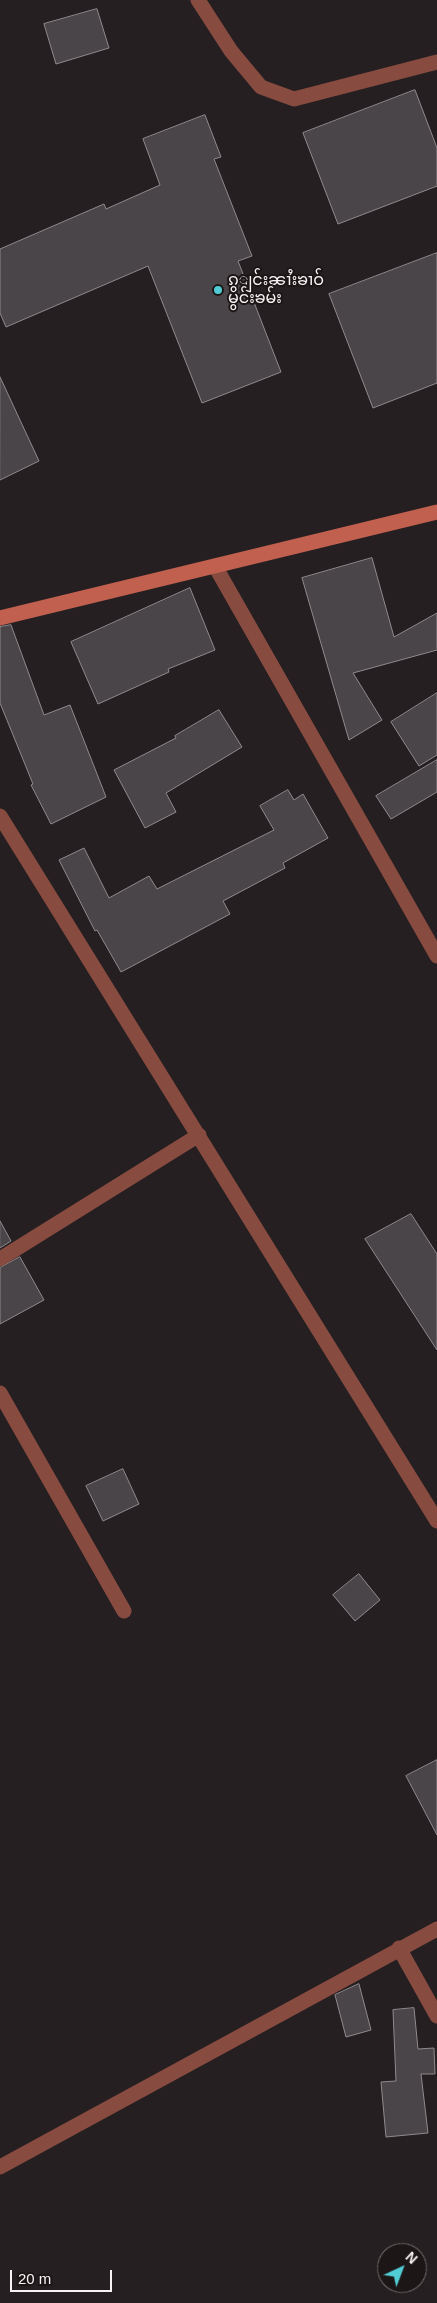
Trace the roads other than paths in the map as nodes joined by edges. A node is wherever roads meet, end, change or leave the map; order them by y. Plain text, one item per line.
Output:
1 (198, 0) edge
2 (437, 62) edge
3 (437, 512) edge
4 (215, 566) junction
5 (0, 618) edge
6 (0, 816) edge
7 (437, 956) edge
8 (199, 1135) junction
9 (0, 1259) edge
10 (0, 1393) edge
11 (437, 1521) edge
12 (124, 1611) dead end
13 (437, 1929) edge
14 (399, 1948) junction
15 (437, 2016) edge
16 (0, 2167) edge

1 - 2 street
3 - 4 main road
4 - 5 main road
4 - 7 street
6 - 8 street
8 - 9 street
8 - 11 street
10 - 12 street
13 - 14 street
14 - 15 street
14 - 16 street

